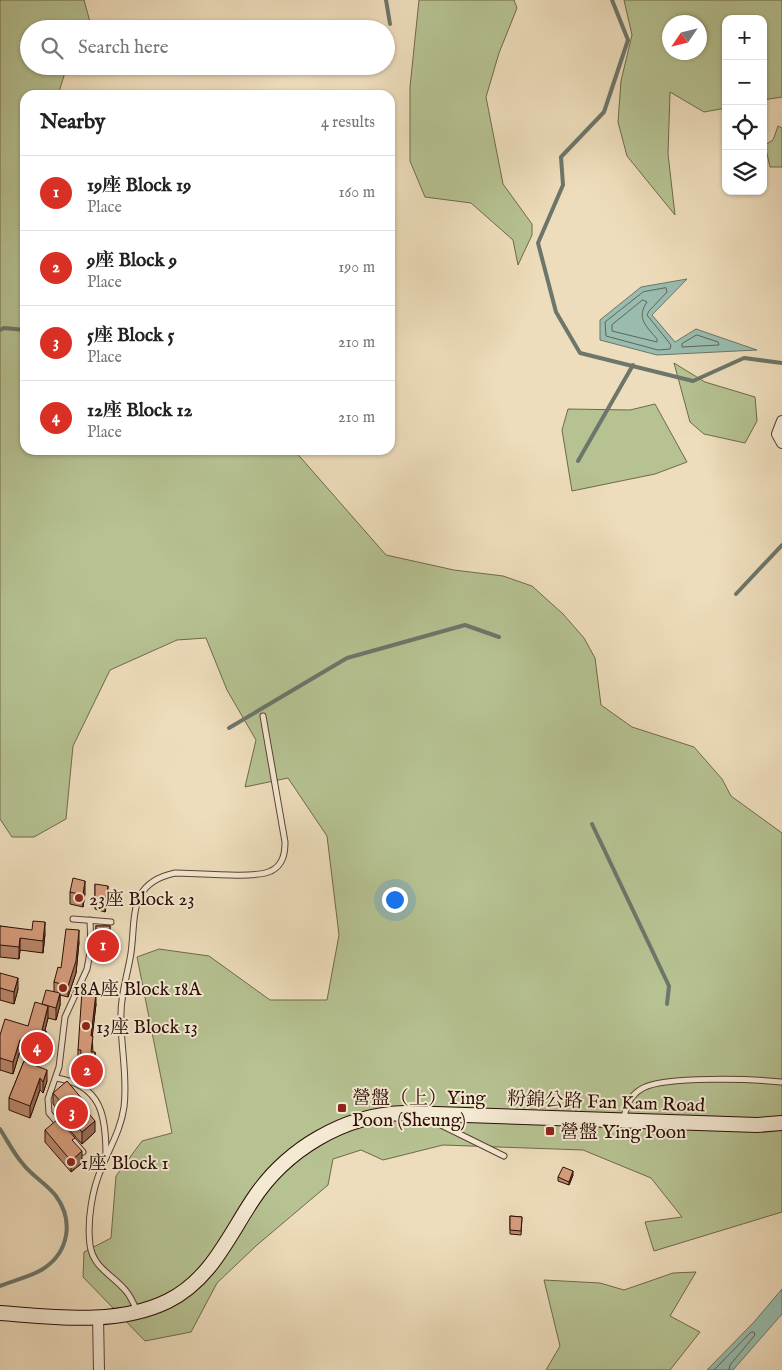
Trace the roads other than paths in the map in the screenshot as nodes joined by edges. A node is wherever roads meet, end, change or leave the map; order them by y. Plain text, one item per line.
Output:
1 (782, 420) edge
2 (782, 443) edge
3 (263, 716) dead end
4 (73, 918) dead end
5 (90, 920) junction
6 (111, 922) dead end
7 (56, 1078) junction
8 (780, 1082) dead end
9 (429, 1113) junction
10 (624, 1120) junction
11 (782, 1123) edge
12 (83, 1152) edge
13 (504, 1156) dead end
14 (106, 1157) junction
15 (137, 1311) junction
16 (0, 1313) edge
17 (98, 1316) junction
18 (99, 1370) edge

1 - 2 street
3 - 14 lane
4 - 5 lane
5 - 6 lane
5 - 7 lane
7 - 12 lane
7 - 14 lane
8 - 10 lane
9 - 10 main road, 粉錦公路 Fan Kam Road
9 - 13 lane
9 - 15 main road, 粉錦公路 Fan Kam Road
10 - 11 main road, 粉錦公路 Fan Kam Road
14 - 15 lane
15 - 17 main road, 粉錦公路 Fan Kam Road
16 - 17 main road, 粉錦公路 Fan Kam Road
17 - 18 street

